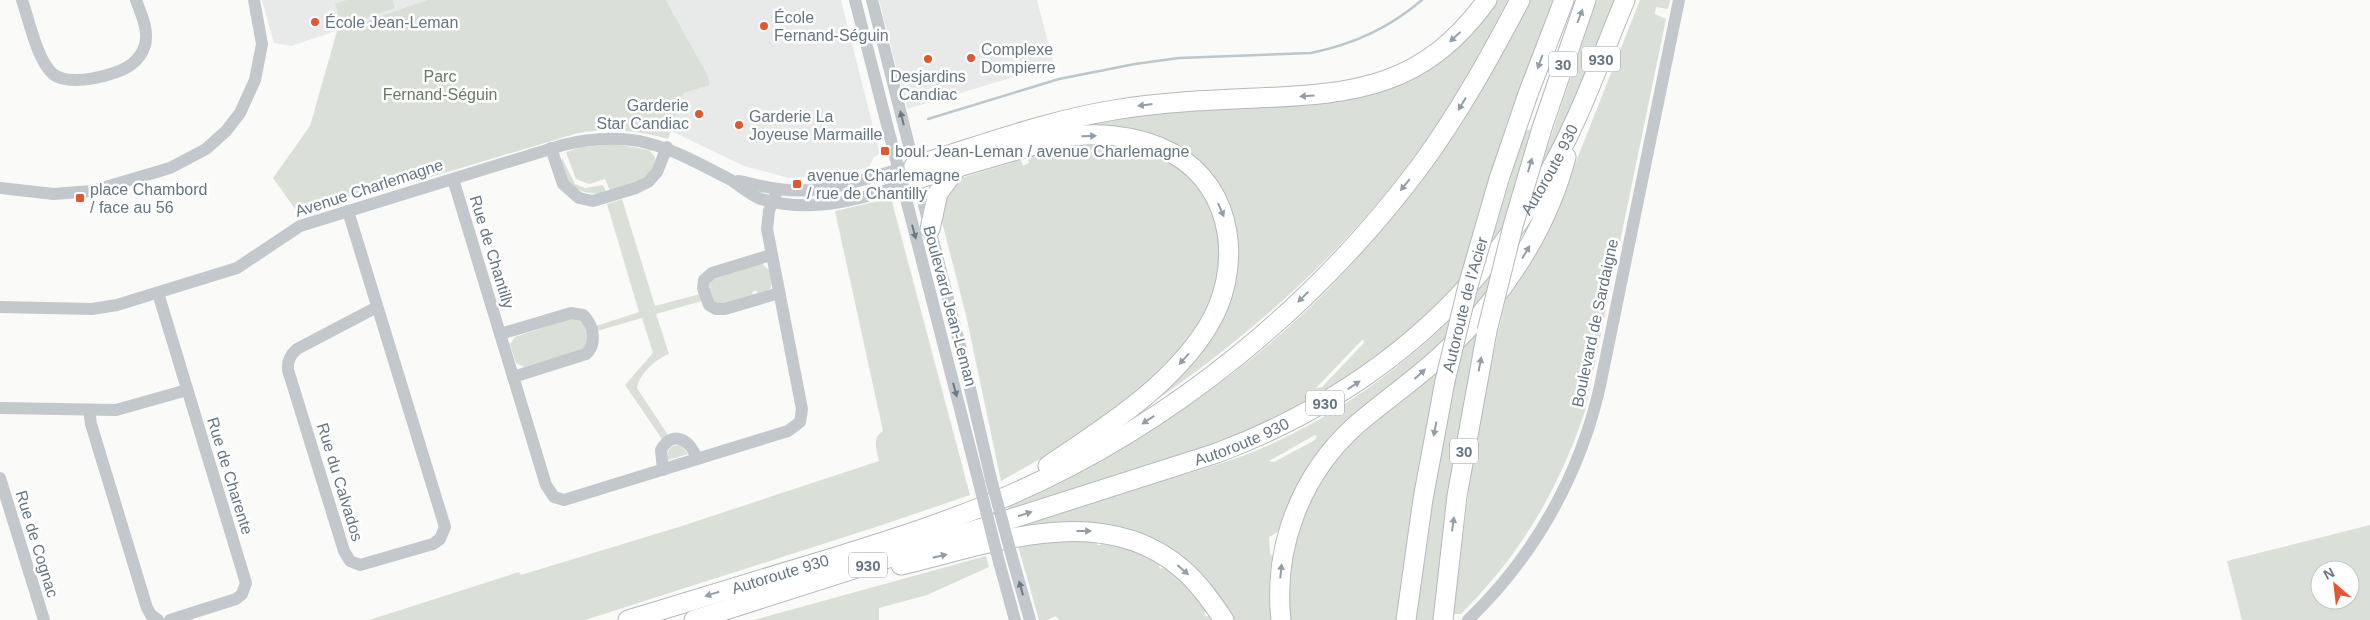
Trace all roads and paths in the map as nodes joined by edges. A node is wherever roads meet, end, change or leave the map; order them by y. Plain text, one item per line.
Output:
1 (22, 0) edge
2 (136, 0) edge
3 (254, 0) edge
4 (855, 0) edge
5 (872, 0) edge
6 (1487, 0) edge
7 (1520, 0) edge
8 (1564, 0) edge
9 (1586, 0) edge
10 (1625, 0) edge
11 (1678, 0) edge
12 (1576, 117) junction
13 (667, 147) junction
14 (551, 148) junction
15 (958, 166) junction
16 (907, 175) junction
17 (453, 178) junction
18 (732, 180) junction
19 (0, 188) edge
20 (778, 189) junction
21 (772, 202) junction
22 (348, 211) junction
23 (930, 229) junction
24 (771, 255) junction
25 (158, 293) junction
26 (779, 293) junction
27 (0, 307) edge
28 (377, 307) junction
29 (500, 334) junction
30 (513, 377) junction
31 (188, 390) junction
32 (0, 408) edge
33 (90, 410) junction
34 (697, 459) junction
35 (664, 470) junction
36 (0, 478) edge
37 (985, 481) junction
38 (1001, 500) junction
39 (774, 596) junction
40 (1443, 617) edge
41 (44, 620) edge
42 (158, 620) edge
43 (170, 620) edge
44 (628, 620) edge
45 (694, 620) edge
46 (1015, 620) edge
47 (1030, 620) edge
48 (1224, 620) edge
49 (1281, 620) edge
50 (1406, 620) edge
51 (1468, 620) edge

1 - 2 street
3 - 19 street
4 - 16 street, Boulevard Jean-Leman
16 -> 5 street, Boulevard Jean-Leman
6 -> 16 highway
7 -> 38 highway, Autoroute 930 / 930
8 -> 50 highway, Autoroute de l'Acier / 30, bridge
40 -> 9 highway, Autoroute de l'Acier / 30, bridge
10 - 12 highway, Autoroute 930 / 930
11 - 51 street, Boulevard de Sardaigne
39 -> 12 highway, Autoroute 930 / 930
49 -> 12 highway
13 - 14 street, Avenue Charlemagne
13 - 14 street
13 - 18 street, Avenue Charlemagne
14 - 17 street, Avenue Charlemagne
15 - 16 highway
15 - 23 highway
15 -> 38 highway
16 - 20 street, Avenue Charlemagne
16 - 21 street, Avenue Charlemagne
16 - 23 street, Boulevard Jean-Leman
16 -> 37 street, Boulevard Jean-Leman
17 - 22 street, Avenue Charlemagne
17 - 29 street, Rue de Chantilly
18 - 20 street, Avenue Charlemagne
18 - 21 street, Avenue Charlemagne
20 - 21 street, Rue de Chantilly
21 - 24 street, Rue de Chantilly
22 - 25 street, Avenue Charlemagne
22 - 28 street, Rue du Calvados
23 - 37 street, Boulevard Jean-Leman
24 - 26 street, Rue de Chantilly
24 - 26 street
25 - 27 street, Avenue Charlemagne
25 - 31 street, Rue de Charente
26 - 34 street, Rue de Chantilly
28 - 28 street, Rue du Calvados
29 - 30 street, Rue de Chantilly
29 - 30 street, Rue de Chantilly
30 - 35 street, Rue de Chantilly
31 - 33 street
31 - 43 street, Rue de Charente
32 - 33 street
33 - 42 street
34 - 35 street, Rue de Chantilly
34 - 35 street
36 - 41 street, Rue de Cognac
37 - 46 street, Boulevard Jean-Leman, bridge
47 -> 37 street, Boulevard Jean-Leman, bridge
38 -> 44 highway, Autoroute 930 / 930
39 - 45 highway, Autoroute 930 / 930
39 -> 48 highway

